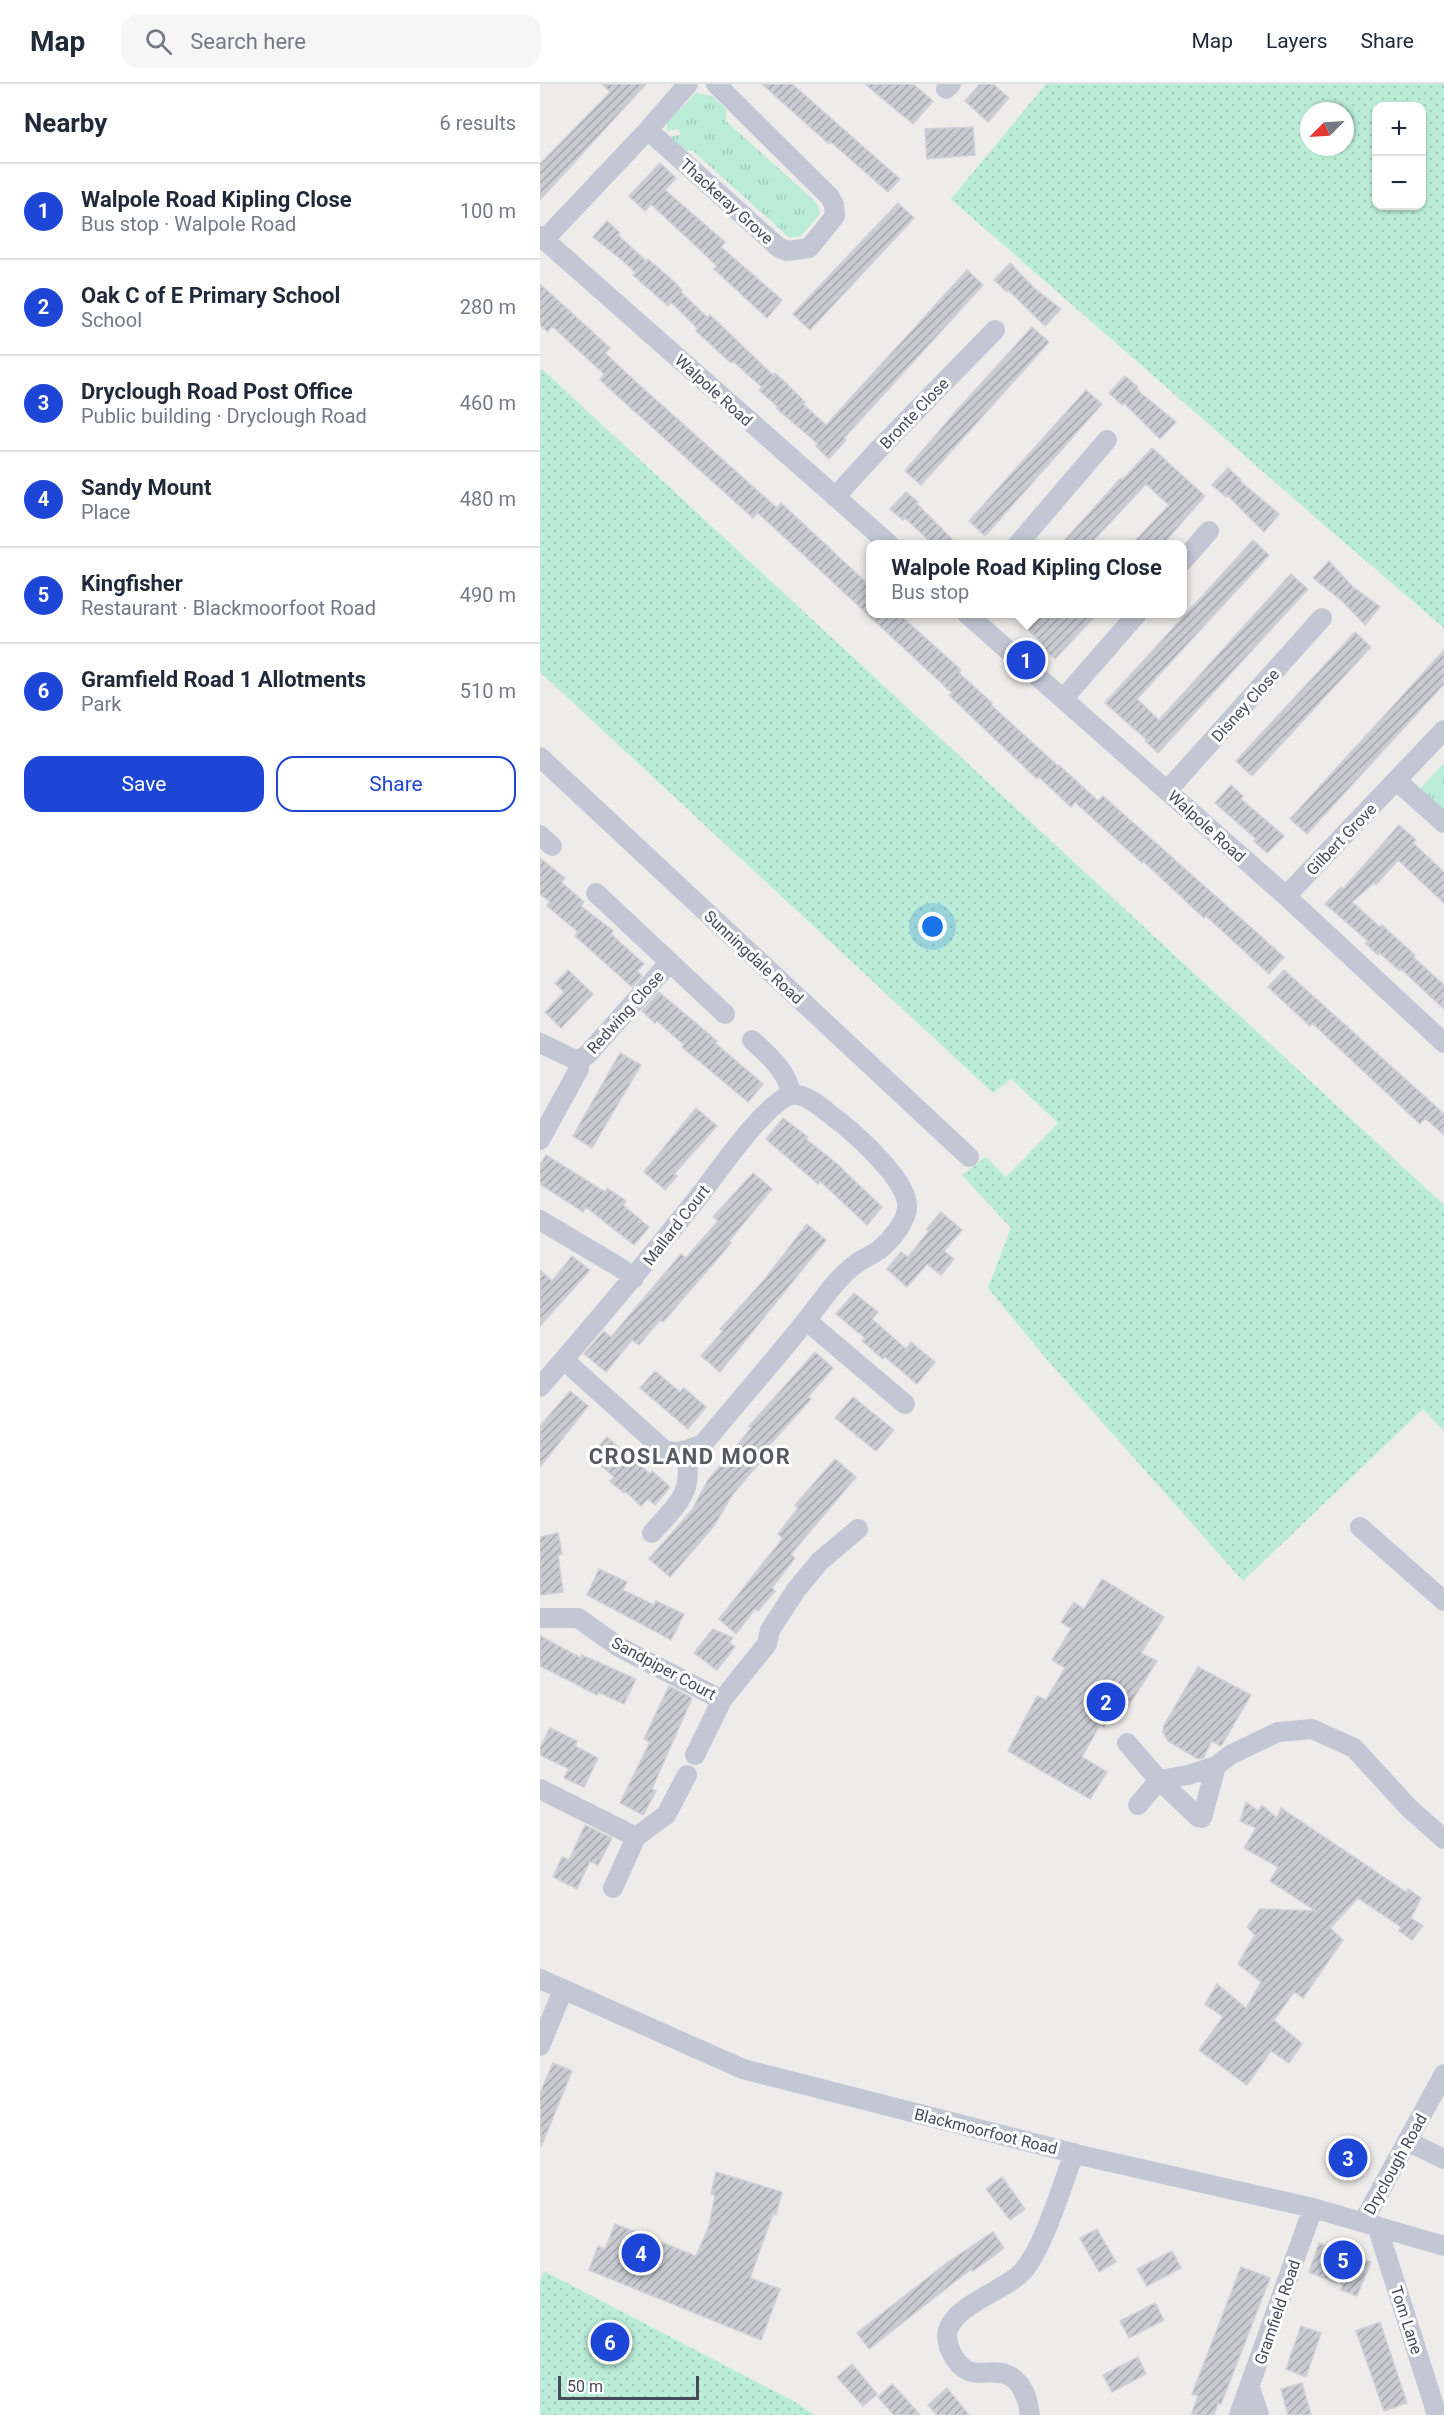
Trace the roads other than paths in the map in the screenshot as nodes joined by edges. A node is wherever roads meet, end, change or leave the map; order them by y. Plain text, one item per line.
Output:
1 (688, 84) edge
2 (716, 84) edge
3 (648, 130) junction
4 (542, 238) edge
5 (995, 330) dead end
6 (1107, 440) dead end
7 (835, 497) junction
8 (1209, 531) dead end
9 (884, 540) edge
10 (1021, 540) edge
11 (1187, 556) edge
12 (971, 618) edge
13 (1134, 618) edge
14 (1322, 618) dead end
15 (1063, 699) junction
16 (1444, 730) edge
17 (540, 757) edge
18 (1397, 781) junction
19 (1167, 791) junction
20 (1444, 824) edge
21 (596, 893) dead end
22 (1286, 896) junction
23 (670, 962) junction
24 (725, 1014) dead end
25 (752, 1040) dead end
26 (540, 1043) edge
27 (1444, 1043) edge
28 (578, 1061) junction
29 (791, 1094) junction
30 (540, 1140) edge
31 (969, 1157) dead end
32 (540, 1220) edge
33 (634, 1278) junction
34 (807, 1321) junction
35 (564, 1360) junction
36 (540, 1387) edge
37 (905, 1404) dead end
38 (685, 1451) junction
39 (1360, 1527) dead end
40 (858, 1529) dead end
41 (652, 1533) dead end
42 (1444, 1602) edge
43 (540, 1618) edge
44 (722, 1700) junction
45 (1127, 1743) dead end
46 (695, 1755) dead end
47 (1216, 1766) junction
48 (687, 1775) dead end
49 (1159, 1780) junction
50 (540, 1789) edge
51 (1137, 1805) dead end
52 (636, 1837) junction
53 (1444, 1839) edge
54 (613, 1888) dead end
55 (540, 1979) edge
56 (563, 1990) junction
57 (540, 2046) edge
58 (1444, 2074) edge
59 (1407, 2141) junction
60 (1074, 2153) junction
61 (1444, 2159) edge
62 (1313, 2208) junction
63 (1370, 2224) junction
64 (1444, 2246) edge
65 (1250, 2388) junction
66 (1030, 2415) edge
67 (1239, 2415) edge
68 (1258, 2415) edge
69 (1437, 2415) edge

1 - 3 street
2 - 3 street, Thackeray Grove
3 - 4 street
4 - 7 street, Walpole Road
5 - 7 street, Bronte Close
6 - 10 street
7 - 9 street, Walpole Road
8 - 11 street
12 - 15 street, Walpole Road
13 - 15 street
14 - 19 street, Disney Close
15 - 19 street, Walpole Road
16 - 18 street, Gilbert Grove
17 - 31 street, Sunningdale Road
18 - 20 street
18 - 22 street, Gilbert Grove
19 - 22 street, Walpole Road
21 - 23 street, Redwing Close
22 - 27 street, Walpole Road
23 - 24 street, Redwing Close
23 - 28 street, Redwing Close
25 - 29 street
26 - 28 street, Redwing Close
28 - 30 street, Redwing Close
29 - 33 street, Mallard Court
29 - 34 street
32 - 33 street
33 - 35 street, Mallard Court
34 - 37 street
34 - 38 street
35 - 36 street, Mallard Court
35 - 38 street
38 - 41 street
39 - 42 street
40 - 44 street, Sandpiper Court
43 - 44 street, Sandpiper Court
44 - 46 street, Sandpiper Court
45 - 49 street
47 - 49 street
47 - 49 street
47 - 53 street
48 - 52 street
49 - 51 street
50 - 52 street
52 - 54 street
55 - 56 street, Blackmoorfoot Road
56 - 57 street
56 - 60 street, Blackmoorfoot Road
58 - 59 street, Dryclough Road
59 - 61 street
59 - 63 street, Dryclough Road
60 - 62 street, Blackmoorfoot Road
60 - 66 street
62 - 63 street, Blackmoorfoot Road
62 - 65 street, Gramfield Road
63 - 64 street, Blackmoorfoot Road
63 - 69 street, Tom Lane
65 - 67 street, Gramfield Road
65 - 68 street

